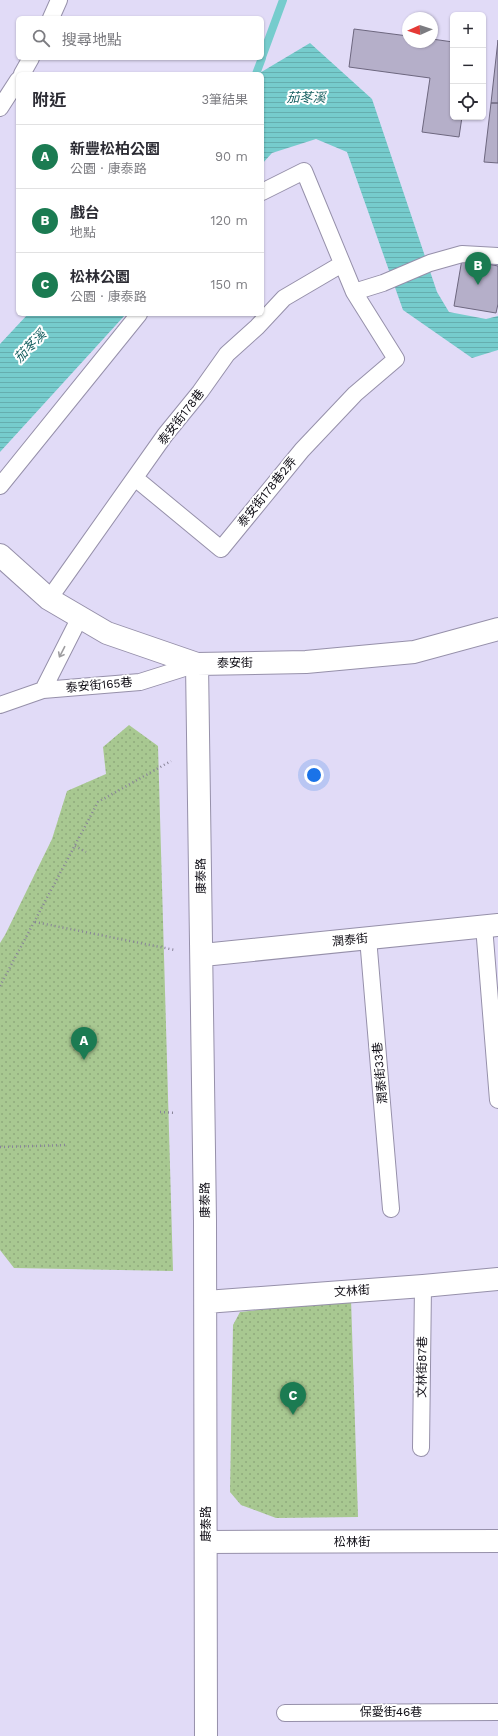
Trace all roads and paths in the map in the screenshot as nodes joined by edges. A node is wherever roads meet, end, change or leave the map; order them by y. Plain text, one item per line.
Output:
1 (59, 0) edge
2 (52, 16) edge
3 (30, 60) edge
4 (23, 72) edge
5 (16, 83) edge
6 (0, 108) edge
7 (264, 191) edge
8 (498, 256) edge
9 (342, 264) junction
10 (354, 292) junction
11 (137, 316) edge
12 (135, 478) junction
13 (0, 486) edge
14 (0, 555) edge
15 (49, 599) junction
16 (80, 617) junction
17 (498, 629) edge
18 (198, 664) junction
19 (43, 690) junction
20 (0, 705) edge
21 (171, 761) dead end
22 (75, 846) junction
23 (86, 852) dead end
24 (35, 922) junction
25 (491, 925) edge
26 (368, 938) junction
27 (203, 955) junction
28 (0, 986) edge
29 (498, 1100) edge
30 (160, 1112) dead end
31 (176, 1113) dead end
32 (68, 1144) dead end
33 (0, 1147) edge
34 (391, 1209) dead end
35 (498, 1278) edge
36 (423, 1286) junction
37 (206, 1302) junction
38 (421, 1448) dead end
39 (498, 1541) edge
40 (206, 1542) junction
41 (498, 1712) edge
42 (285, 1713) dead end
43 (206, 1736) edge

1 - 2 lane
3 - 4 lane
5 - 6 lane
7 - 9 lane
8 - 10 lane
9 - 10 lane
9 - 12 lane, 泰安街178巷
10 - 12 lane, 泰安街178巷2弄
11 - 13 lane
12 - 15 lane, 泰安街178巷
14 - 15 street, 泰安街
15 - 16 street, 泰安街
16 - 18 street, 泰安街
16 -> 19 lane
17 - 18 street, 泰安街
18 - 19 lane, 泰安街165巷
18 - 27 street, 康泰路
19 - 20 lane, 泰安街165巷
21 - 22 path
22 - 23 path
22 - 24 path
24 - 27 path
24 - 28 path
25 - 26 street, 潤泰街
25 - 29 lane
26 - 27 street, 潤泰街
26 - 34 lane, 潤泰街33巷
27 - 37 street, 康泰路
30 - 31 path
32 - 33 path
35 - 36 street, 文林街
36 - 37 street, 文林街
36 - 38 lane, 文林街87巷
37 - 40 street, 康泰路
39 - 40 street, 松林街
40 - 43 street, 康泰路
41 - 42 lane, 保愛街46巷

